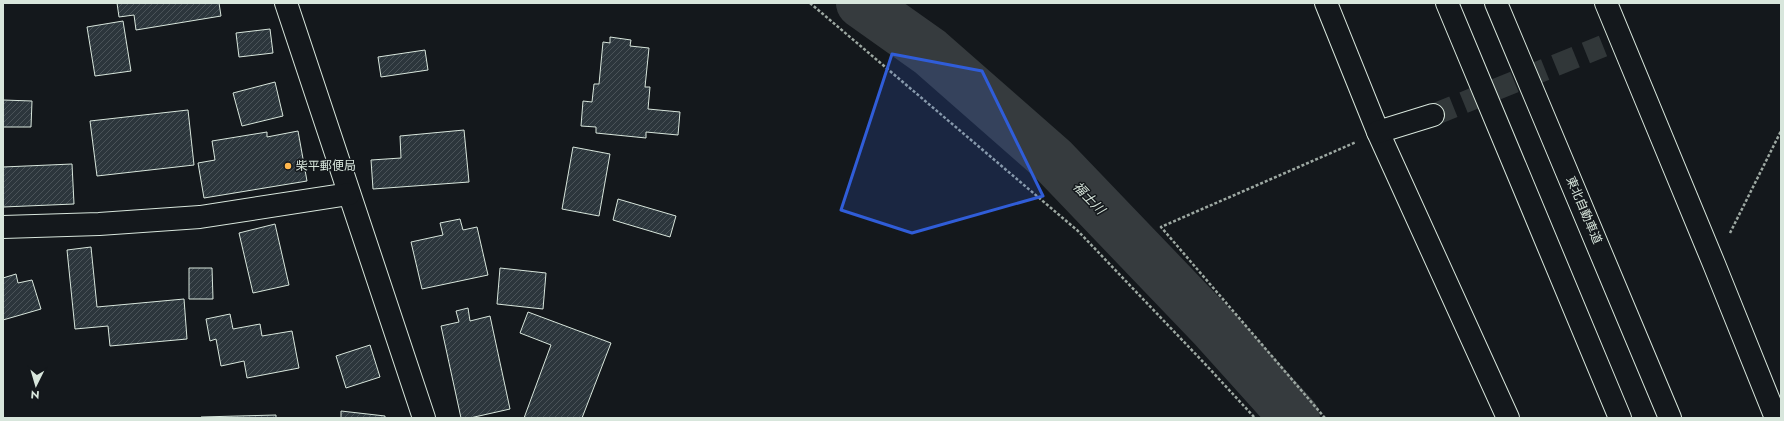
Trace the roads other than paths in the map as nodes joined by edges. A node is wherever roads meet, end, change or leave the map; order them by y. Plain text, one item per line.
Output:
1 (286, 3) edge
2 (1326, 3) edge
3 (1447, 3) edge
4 (1496, 3) edge
5 (1606, 3) edge
6 (1432, 115) tunnel mouth
7 (1378, 132) junction
8 (349, 194) junction
9 (3, 227) edge
10 (424, 418) edge
11 (1508, 418) edge
12 (1620, 418) edge
13 (1670, 418) edge
14 (1776, 418) edge

1 - 8 main road
2 - 7 main road
3 - 12 main road
4 - 13 main road, 東北自動車道
5 - 14 main road
6 - 7 main road
7 - 11 main road
8 - 9 main road
8 - 10 main road

